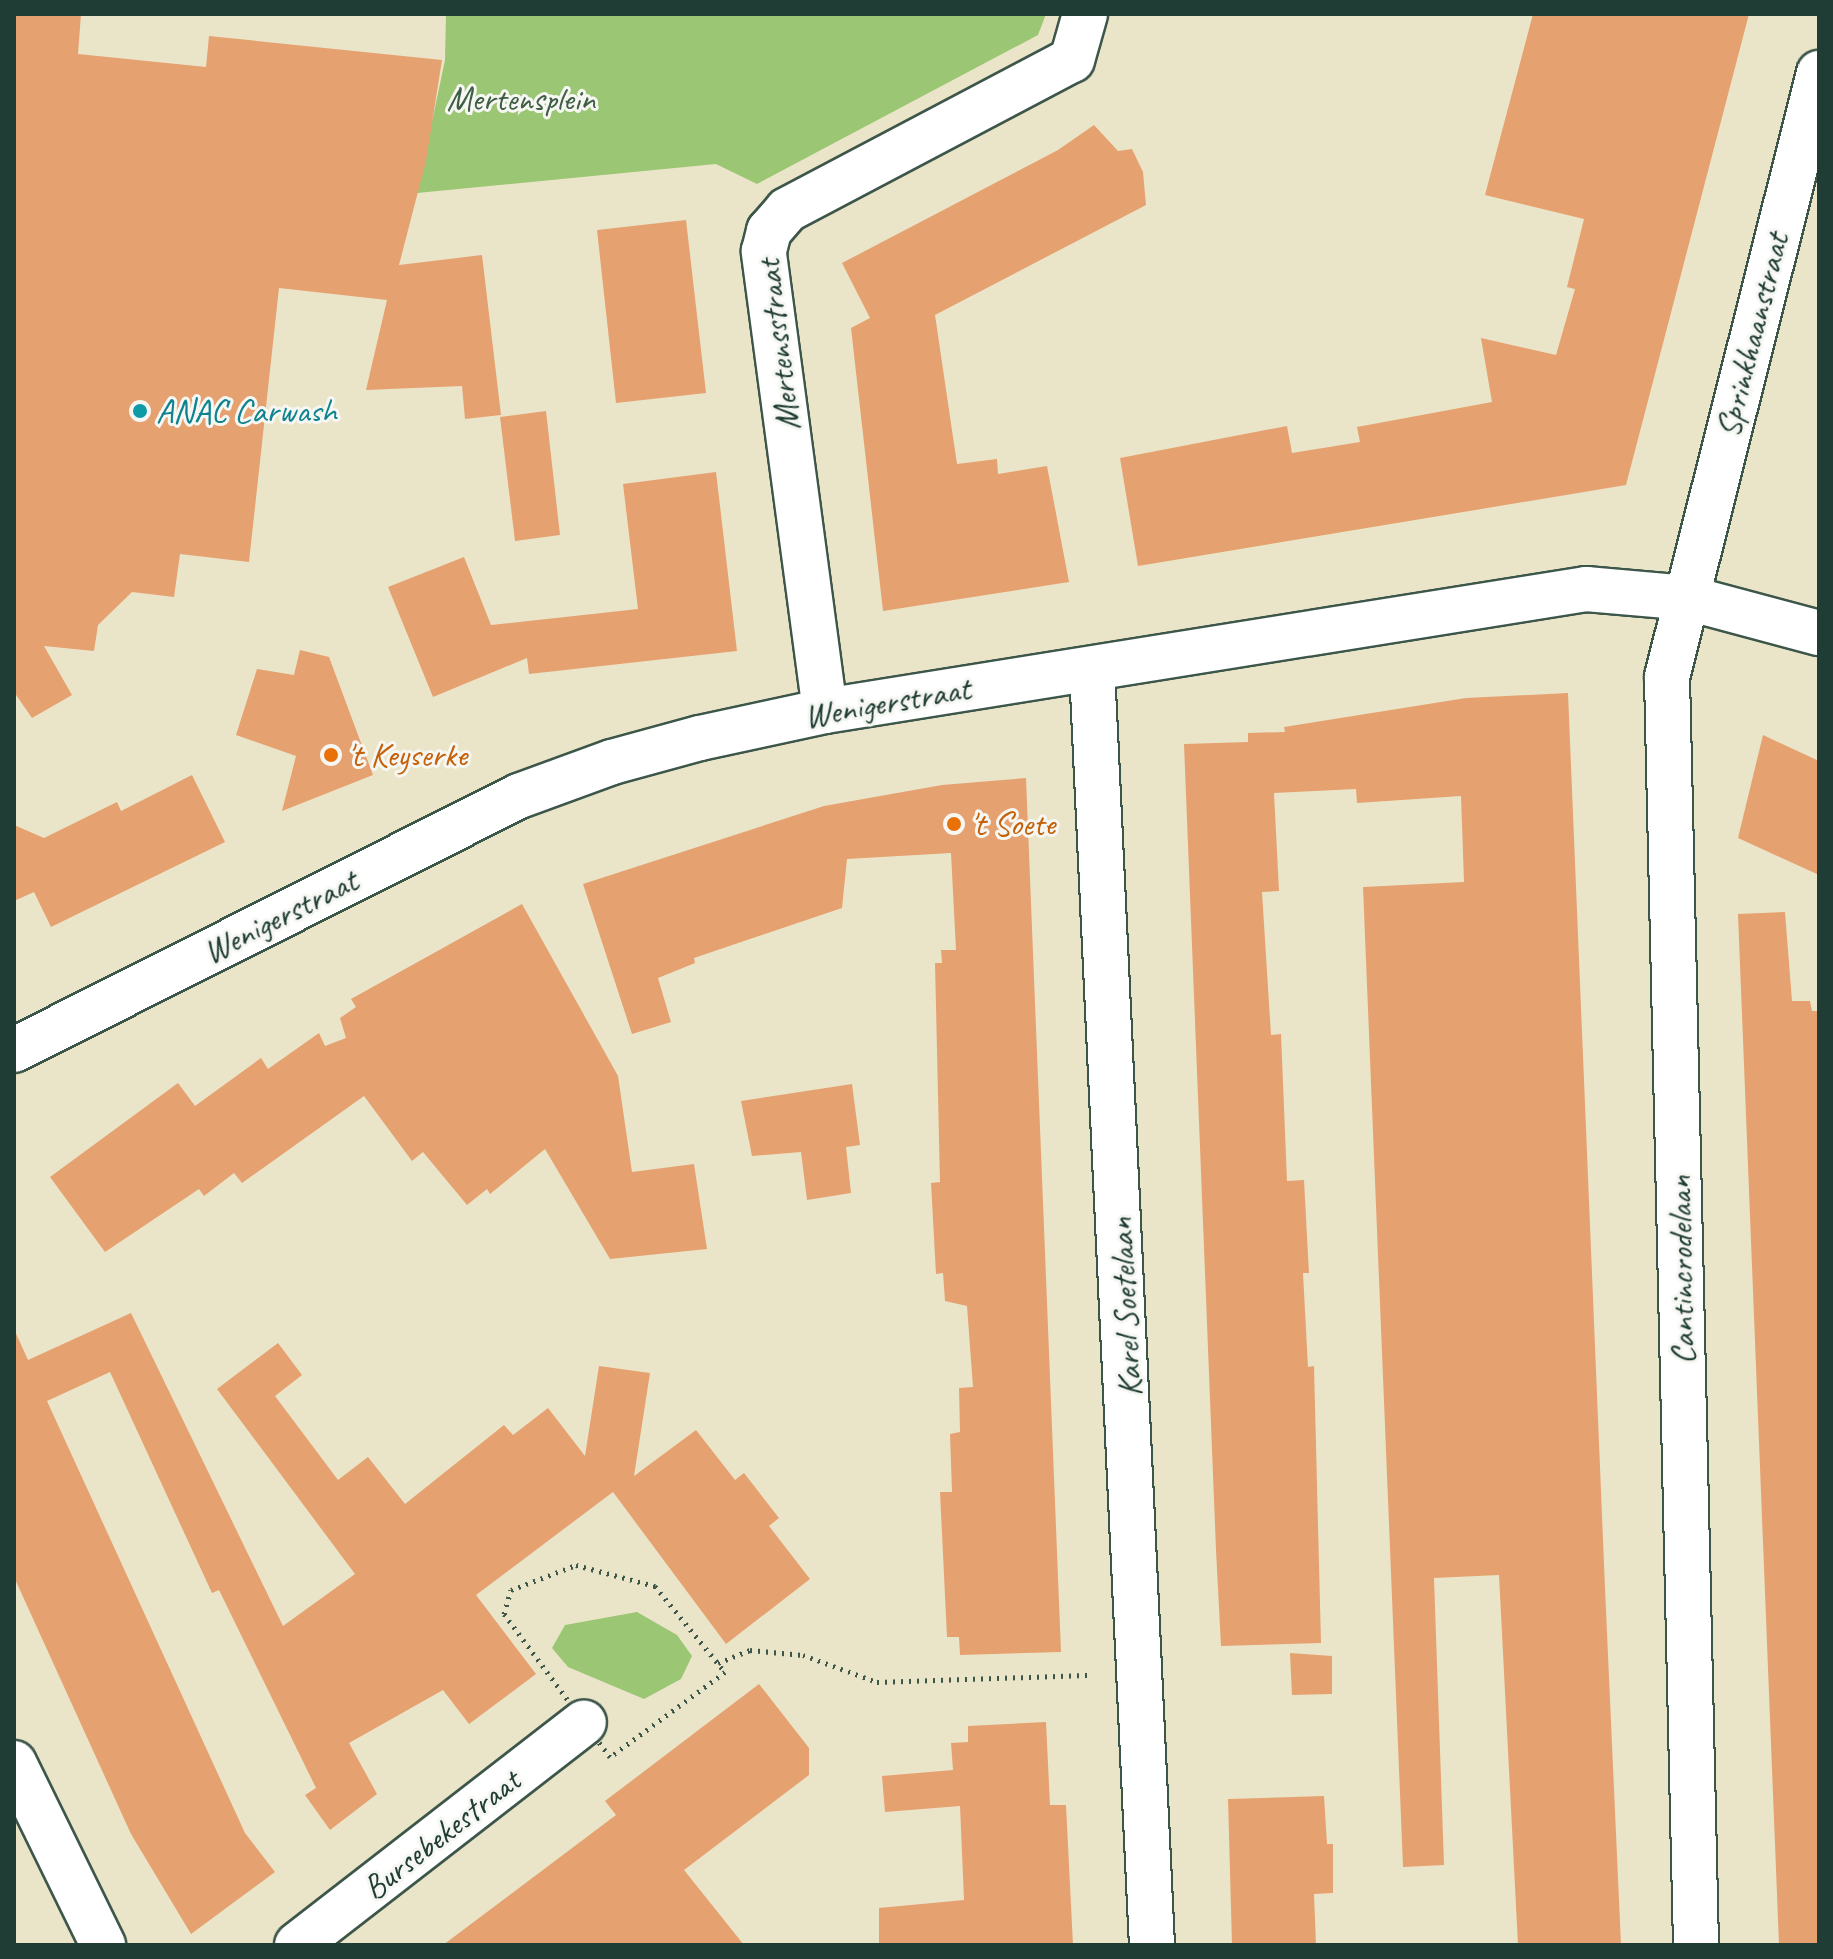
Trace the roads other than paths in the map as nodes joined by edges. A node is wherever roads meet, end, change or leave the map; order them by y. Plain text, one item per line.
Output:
1 (1085, 14) edge
2 (1819, 73) edge
3 (1688, 598) junction
4 (1819, 633) edge
5 (1092, 669) junction
6 (825, 711) junction
7 (14, 1050) edge
8 (584, 1722) road end
9 (14, 1763) edge
10 (103, 1945) edge
11 (297, 1945) edge
12 (1152, 1945) edge
13 (1696, 1945) edge

1 - 6 street, Mertensstraat
2 - 3 street, Sprinkhaanstraat
3 - 4 street, Wenigerstraat
3 - 5 street, Wenigerstraat
3 - 13 street, Cantincrodelaan
5 - 6 street, Wenigerstraat
5 - 12 street, Karel Soetelaan
6 - 7 street, Wenigerstraat
8 - 11 street, Bursebekestraat
9 - 10 street

